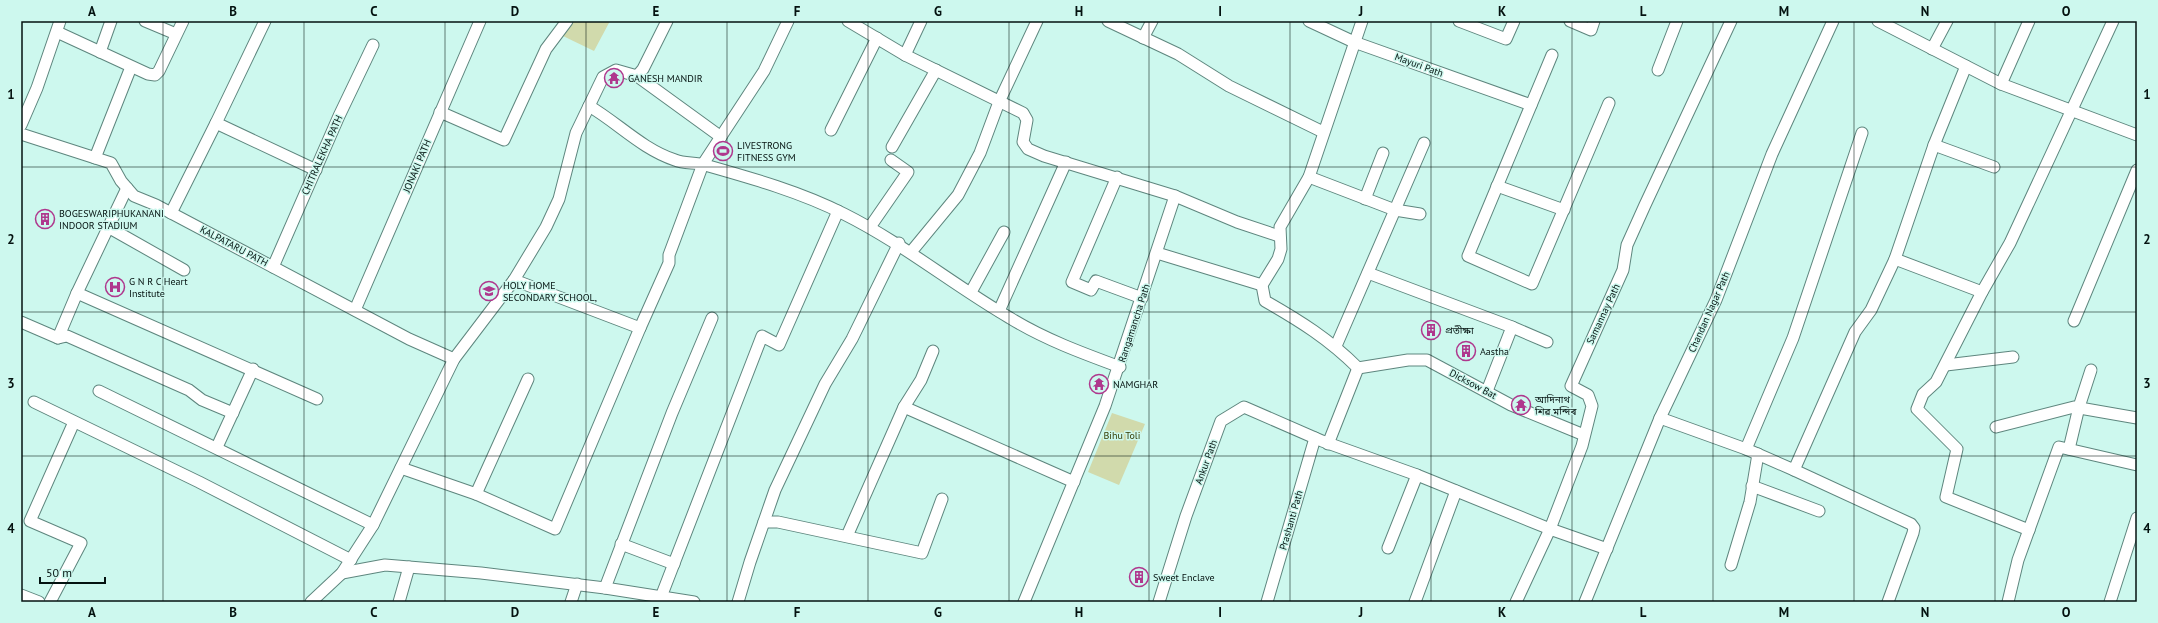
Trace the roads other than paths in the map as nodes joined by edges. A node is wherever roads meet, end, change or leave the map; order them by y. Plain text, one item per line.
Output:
1 (60, 21) edge
2 (111, 21) edge
3 (145, 21) edge
4 (182, 21) edge
5 (265, 21) edge
6 (480, 21) edge
7 (568, 21) edge
8 (667, 21) edge
9 (788, 21) edge
10 (848, 21) edge
11 (921, 21) edge
12 (1037, 21) edge
13 (1108, 21) edge
14 (1152, 21) edge
15 (1309, 21) edge
16 (1362, 21) edge
17 (1458, 21) edge
18 (1514, 21) edge
19 (1570, 21) edge
20 (1594, 21) edge
21 (1677, 21) edge
22 (1731, 21) edge
23 (1833, 21) edge
24 (1878, 21) edge
25 (1947, 21) edge
26 (2029, 21) edge
27 (2114, 21) edge
28 (57, 32) junction
29 (176, 34) junction
30 (877, 38) junction
31 (1143, 38) junction
32 (1354, 42) junction
33 (373, 45) dead end
34 (1932, 49) junction
35 (100, 52) junction
36 (905, 55) junction
37 (1552, 55) dead end
38 (1966, 66) junction
39 (132, 67) junction
40 (936, 70) junction
41 (1658, 70) dead end
42 (637, 76) junction
43 (2001, 84) junction
44 (999, 102) junction
45 (1609, 103) dead end
46 (1531, 105) junction
47 (589, 106) junction
48 (440, 112) junction
49 (2073, 112) junction
50 (216, 122) junction
51 (21, 125) edge
52 (831, 130) dead end
53 (1323, 132) junction
54 (1862, 133) dead end
55 (21, 134) edge
56 (2137, 135) edge
57 (721, 137) junction
58 (1424, 143) dead end
59 (1934, 145) junction
60 (892, 147) dead end
61 (1383, 153) dead end
62 (95, 158) junction
63 (890, 160) dead end
64 (1066, 162) junction
65 (703, 164) junction
66 (1994, 168) dead end
67 (316, 170) junction
68 (2137, 170) edge
69 (1117, 177) junction
70 (1309, 177) junction
71 (1497, 186) junction
72 (127, 188) junction
73 (1175, 196) junction
74 (1365, 199) junction
75 (1395, 210) junction
76 (1564, 210) junction
77 (838, 211) junction
78 (171, 213) junction
79 (1420, 214) dead end
80 (108, 227) junction
81 (870, 227) junction
82 (1004, 232) dead end
83 (1279, 236) junction
84 (899, 243) junction
85 (911, 252) junction
86 (1156, 253) junction
87 (1895, 259) junction
88 (273, 267) junction
89 (184, 270) dead end
90 (1368, 273) junction
91 (514, 280) junction
92 (1262, 285) junction
93 (77, 292) junction
94 (971, 292) junction
95 (1982, 292) junction
96 (1142, 298) junction
97 (355, 310) junction
98 (999, 311) junction
99 (712, 318) dead end
100 (2074, 321) dead end
101 (21, 322) edge
102 (1512, 327) junction
103 (640, 328) junction
104 (58, 338) junction
105 (1547, 342) dead end
106 (1336, 346) junction
107 (933, 351) dead end
108 (2014, 357) dead end
109 (454, 359) junction
110 (1946, 365) junction
111 (1120, 366) junction
112 (1358, 368) junction
113 (253, 369) junction
114 (2091, 370) dead end
115 (528, 379) dead end
116 (99, 391) dead end
117 (1487, 391) junction
118 (317, 399) dead end
119 (34, 402) dead end
120 (904, 407) junction
121 (2079, 407) junction
122 (233, 413) junction
123 (1660, 418) junction
124 (2137, 418) edge
125 (74, 422) junction
126 (1996, 427) dead end
127 (1584, 435) junction
128 (1315, 438) junction
129 (1328, 444) junction
130 (217, 447) junction
131 (1746, 449) junction
132 (2069, 449) junction
133 (1758, 454) junction
134 (2137, 465) edge
135 (401, 468) junction
136 (1794, 470) junction
137 (1417, 475) junction
138 (1074, 482) junction
139 (1752, 486) junction
140 (1456, 491) junction
141 (476, 494) junction
142 (942, 499) dead end
143 (1820, 511) dead end
144 (2137, 518) edge
145 (764, 522) junction
146 (373, 525) junction
147 (1550, 529) junction
148 (2029, 530) junction
149 (848, 536) junction
150 (621, 544) junction
151 (1388, 548) dead end
152 (1607, 549) junction
153 (350, 560) junction
154 (674, 564) junction
155 (1731, 565) dead end
156 (409, 567) junction
157 (342, 573) junction
158 (577, 584) junction
159 (605, 588) junction
160 (21, 595) edge
161 (662, 597) junction
162 (679, 601) edge
163 (39, 602) edge
164 (50, 602) edge
165 (311, 602) edge
166 (400, 602) edge
167 (571, 602) edge
168 (694, 602) edge
169 (738, 602) edge
170 (1024, 602) edge
171 (1159, 602) edge
172 (1267, 602) edge
173 (1415, 602) edge
174 (1516, 602) edge
175 (1585, 602) edge
176 (1888, 602) edge
177 (2008, 602) edge
178 (2110, 602) edge

1 - 28 street
2 - 35 street
3 - 29 street
4 - 29 street
5 - 50 street
6 - 48 street, JONAKI PATH
7 - 48 street
8 - 42 street
9 - 57 street
10 - 30 street
11 - 36 street
12 - 44 street
13 - 31 street
14 - 31 street
15 - 32 street, Mayuri Path
16 - 32 street
17 - 18 street
19 - 20 street
21 - 41 street
22 - 127 street, Samannay Path
23 - 123 street, Chandan Nagar Path
24 - 34 street
25 - 34 street
26 - 43 street
27 - 49 street
28 - 35 street
28 - 51 street
29 - 39 street
30 - 36 street
30 - 52 street
31 - 53 street
32 - 46 street, Mayuri Path
32 - 53 street
33 - 67 street, CHITRALEKHA PATH
34 - 38 street
35 - 39 street
36 - 40 street
37 - 46 street
38 - 43 street
38 - 59 street
39 - 62 street
40 - 44 street
40 - 60 street
42 - 47 street
42 - 57 street
43 - 49 street
44 - 64 street
44 - 85 street
45 - 76 street
46 - 71 street
47 - 65 street
47 - 91 street
48 - 97 street, JONAKI PATH
49 - 56 street
49 - 95 street
50 - 67 street
50 - 78 street
53 - 70 street
54 - 131 street
55 - 62 street, KALPATARU PATH
57 - 65 street
58 - 75 street
59 - 66 street
59 - 87 street
61 - 74 street
62 - 72 street, KALPATARU PATH
63 - 81 street
64 - 69 street
64 - 98 street
65 - 77 street
65 - 103 street
67 - 88 street, CHITRALEKHA PATH
68 - 100 street
69 - 73 street
69 - 96 street
70 - 74 street
70 - 83 street
71 - 76 street
71 - 76 street
72 - 78 street, KALPATARU PATH
72 - 80 street
73 - 83 street
73 - 86 street, Rangamancha Path
74 - 75 street
75 - 79 street
75 - 90 street
77 - 81 street
77 - 154 street
78 - 88 street, KALPATARU PATH
80 - 89 street
80 - 93 street
81 - 84 street
82 - 94 street
83 - 92 street
84 - 85 street
84 - 145 street
85 - 94 street
86 - 92 street
86 - 96 street, Rangamancha Path
87 - 95 street
87 - 136 street
88 - 97 street, KALPATARU PATH
90 - 102 street
90 - 106 street
91 - 103 street
91 - 109 street
92 - 106 street
93 - 104 street
93 - 113 street
94 - 98 street
95 - 110 street
96 - 111 street, Rangamancha Path
97 - 109 street, KALPATARU PATH
98 - 111 street
99 - 150 street
101 - 104 street
102 - 105 street
102 - 117 street
103 - 141 street
104 - 122 street
106 - 112 street
107 - 120 street
108 - 110 street
109 - 135 street
110 - 148 street
111 - 138 street, Rangamancha Path
112 - 117 street, Dicksow Bat
112 - 129 street
113 - 118 street
113 - 122 street
114 - 121 street
115 - 141 street
116 - 130 street
117 - 127 street, Dicksow Bat
119 - 125 street
120 - 138 street
120 - 149 street
121 - 124 street
121 - 126 street
121 - 132 street
122 - 130 street
123 - 131 street
123 - 152 street, Chandan Nagar Path
125 - 153 street
125 - 164 street
127 - 147 street, Samannay Path
128 - 129 street
128 - 171 street, Ankur Path
128 - 172 street, Prashanti Path
129 - 137 street
130 - 146 street
131 - 133 street
132 - 134 street
132 - 148 street
133 - 136 street
133 - 139 street
135 - 141 street
135 - 146 street
136 - 176 street
137 - 140 street
137 - 151 street
138 - 170 street, Rangamancha Path
139 - 143 street
139 - 155 street
140 - 147 street
140 - 173 street
142 - 149 street
144 - 178 street
145 - 149 street
145 - 169 street
146 - 153 street
147 - 152 street
147 - 174 street, Samannay Path
148 - 177 street
150 - 154 street
150 - 159 street
152 - 175 street, Chandan Nagar Path
153 - 157 street
154 - 161 street
156 - 157 street
156 - 158 street
156 - 166 street
157 - 165 street
158 - 159 street
158 - 167 street
159 - 161 street
160 - 163 street
161 - 162 street
162 - 168 street

